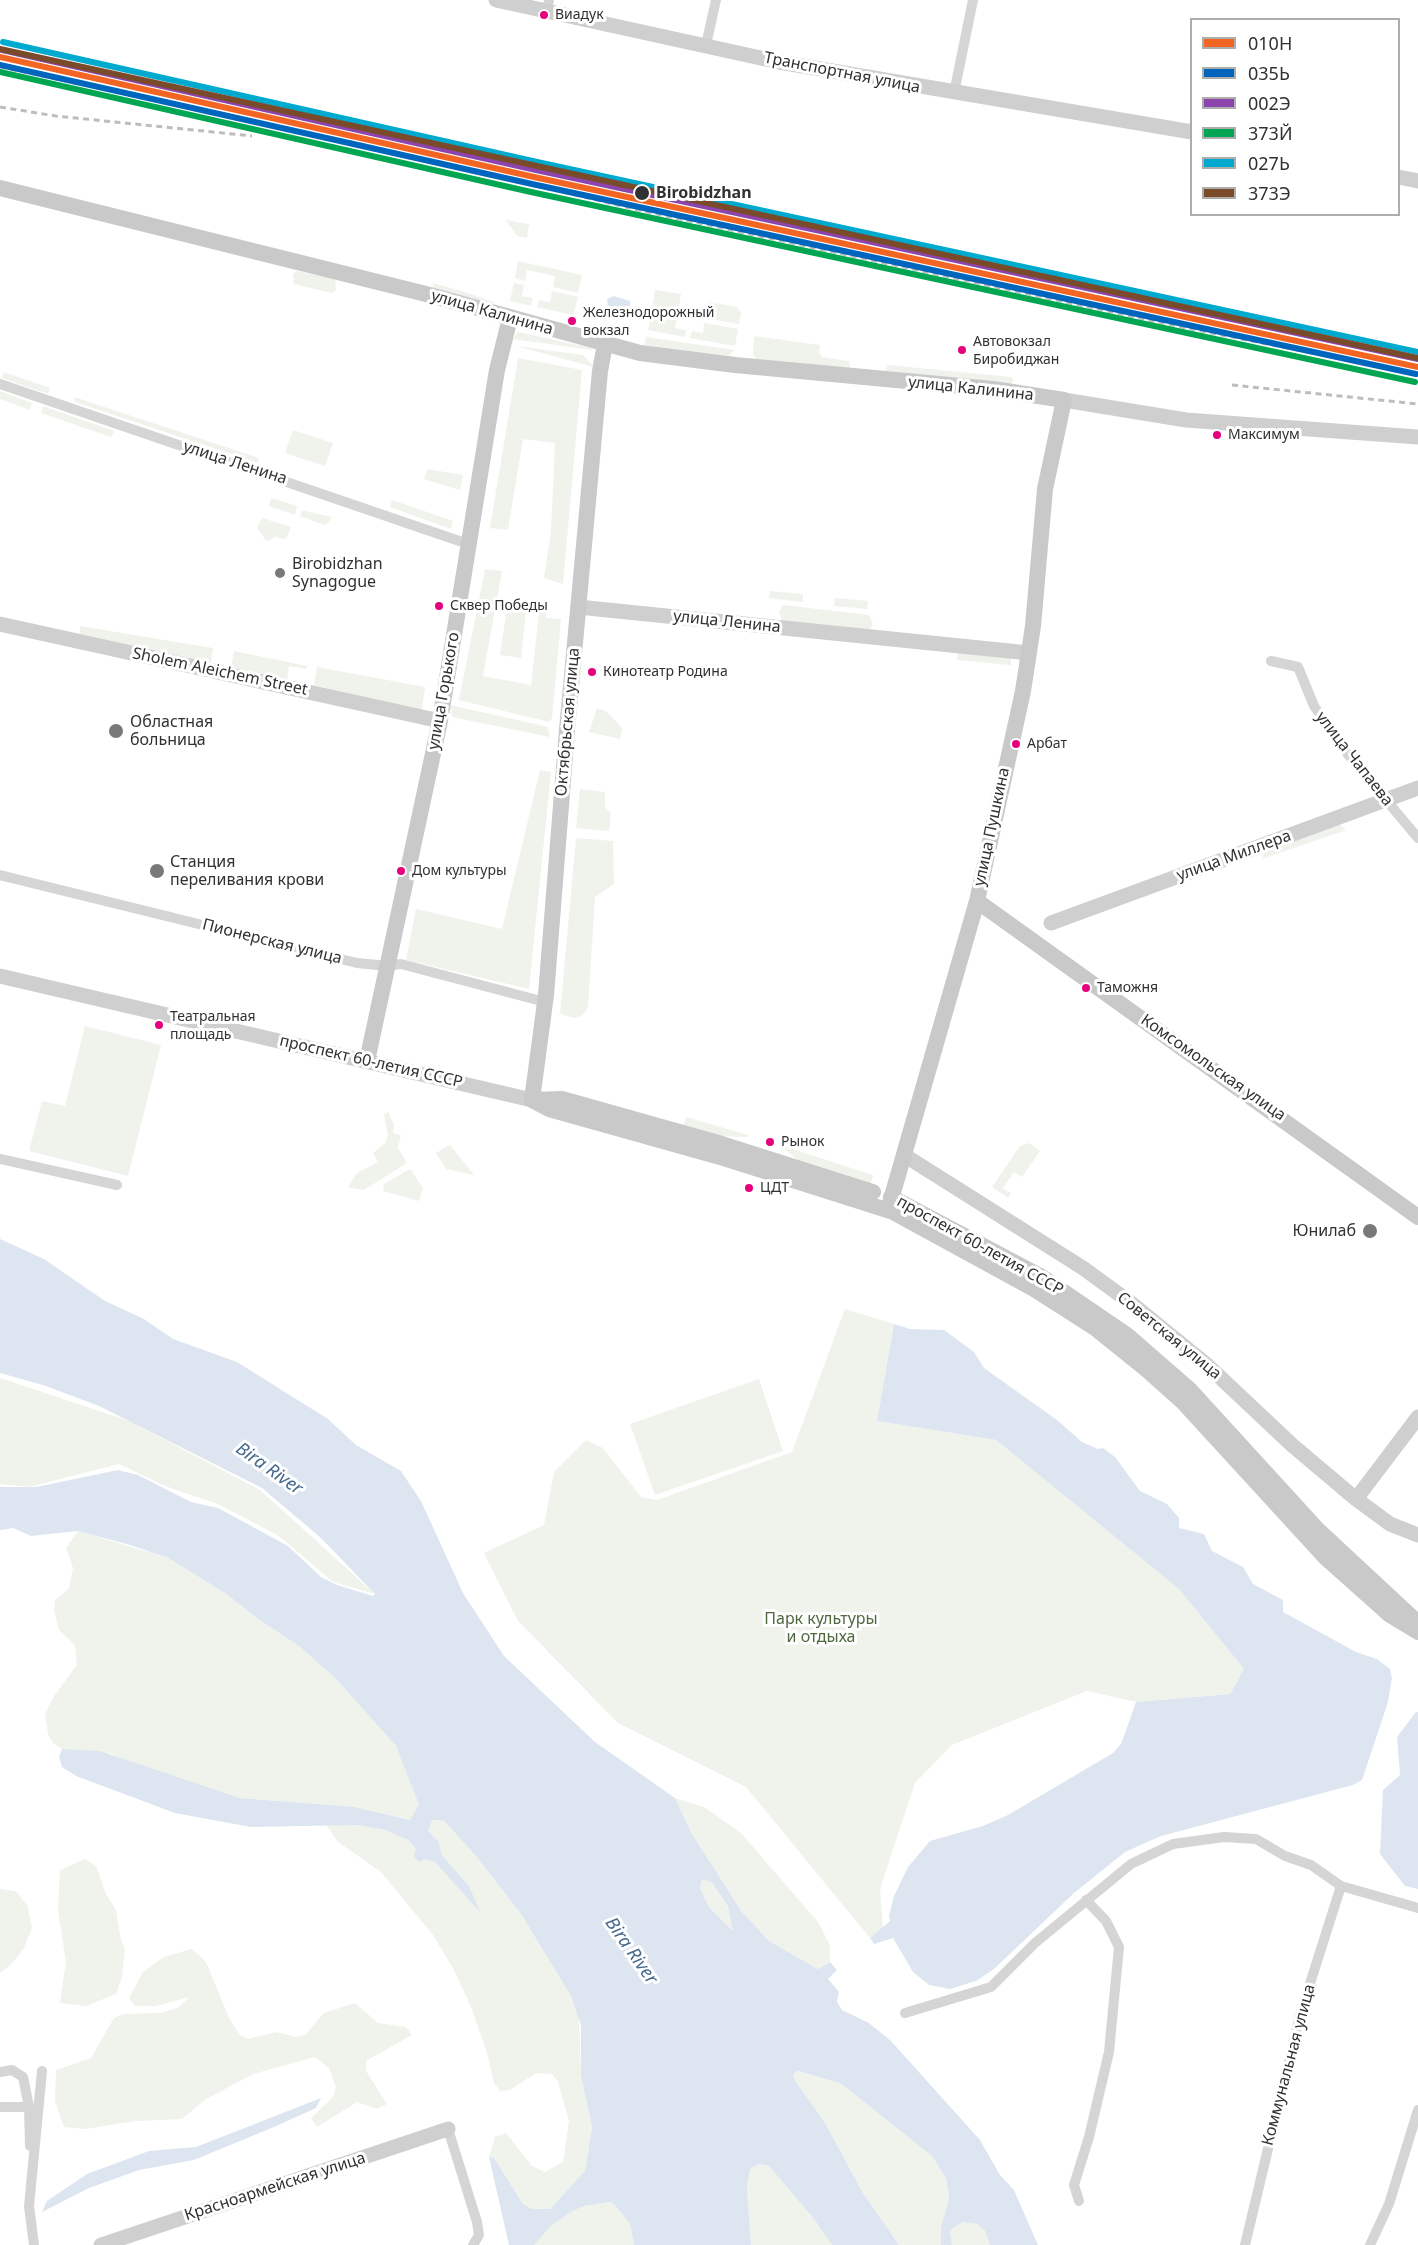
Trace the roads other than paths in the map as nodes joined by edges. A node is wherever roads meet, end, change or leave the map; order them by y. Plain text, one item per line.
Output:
1 (496, 0) edge
2 (716, 0) edge
3 (973, 0) edge
4 (548, 5) edge
5 (706, 45) junction
6 (954, 93) junction
7 (1190, 132) edge
8 (1400, 177) edge
9 (1418, 181) edge
10 (0, 188) edge
11 (510, 318) junction
12 (605, 344) junction
13 (0, 384) edge
14 (1064, 400) junction
15 (1418, 437) edge
16 (468, 544) junction
17 (578, 607) junction
18 (0, 624) edge
19 (1029, 653) junction
20 (1271, 661) dead end
21 (440, 721) junction
22 (1418, 788) edge
23 (1385, 800) junction
24 (1418, 838) edge
25 (0, 875) edge
26 (977, 901) junction
27 (1051, 923) dead end
28 (388, 966) junction
29 (0, 976) edge
30 (545, 1002) junction
31 (367, 1061) junction
32 (532, 1100) junction
33 (904, 1155) junction
34 (0, 1159) edge
35 (117, 1185) dead end
36 (873, 1192) joint
37 (889, 1204) junction
38 (1418, 1216) edge
39 (1418, 1417) edge
40 (1356, 1499) junction
41 (1311, 1533) junction
42 (1418, 1535) edge
43 (1418, 1623) edge
44 (1418, 1632) edge
45 (1341, 1886) junction
46 (1086, 1900) junction
47 (1418, 1908) edge
48 (905, 2013) dead end
49 (42, 2071) dead end
50 (0, 2072) edge
51 (29, 2107) junction
52 (0, 2108) edge
53 (1418, 2110) edge
54 (447, 2128) joint
55 (1079, 2201) dead end
56 (29, 2206) junction
57 (33, 2245) edge
58 (101, 2245) edge
59 (473, 2245) edge
60 (1245, 2245) edge
61 (1370, 2245) edge

1 - 4 main road, Транспортная улица
2 - 5 street
3 - 6 street
4 - 5 main road, Транспортная улица
5 - 6 main road, Транспортная улица
6 - 7 main road, Транспортная улица
8 - 9 main road
10 - 11 main road, улица Калинина
11 - 12 main road, улица Калинина
11 - 16 main road, улица Горького
12 - 14 main road, улица Калинина
12 - 17 main road, Октябрьская улица
13 - 16 street, улица Ленина
14 - 15 main road
14 - 19 main road, улица Пушкина
16 - 21 main road, улица Горького
17 - 19 main road, улица Ленина
17 - 30 main road, Октябрьская улица
18 - 21 main road, Sholem Aleichem Street
19 - 26 main road, улица Пушкина
20 - 23 street, улица Чапаева
21 - 28 main road, улица Горького
22 - 23 main road, улица Миллера
23 - 24 street, улица Чапаева
23 - 27 main road, улица Миллера
25 - 28 street, Пионерская улица
26 - 33 main road, улица Пушкина
26 - 38 main road, Комсомольская улица
28 - 30 street, Пионерская улица
28 - 31 main road, улица Горького
29 - 31 main road, проспект 60-летия СССР
30 - 32 main road, Октябрьская улица
31 - 32 main road, проспект 60-летия СССР
32 - 36 main road, проспект 60-летия СССР
32 - 37 main road, проспект 60-летия СССР
33 - 37 main road, улица Пушкина
33 - 40 main road, Советская улица
34 - 35 street
36 - 37 main road, проспект 60-летия СССР
37 - 41 main road, проспект 60-летия СССР
39 - 40 main road
40 - 42 main road, Советская улица
41 - 43 main road, проспект 60-летия СССР
41 - 44 main road, проспект 60-летия СССР
45 - 46 street
45 - 47 street
45 - 60 street, Коммунальная улица
46 - 48 street
46 - 55 street
49 - 56 street
50 - 51 street
51 - 52 street
51 - 56 street
53 - 61 street
54 - 58 main road, Красноармейская улица
54 - 59 street
56 - 57 street

